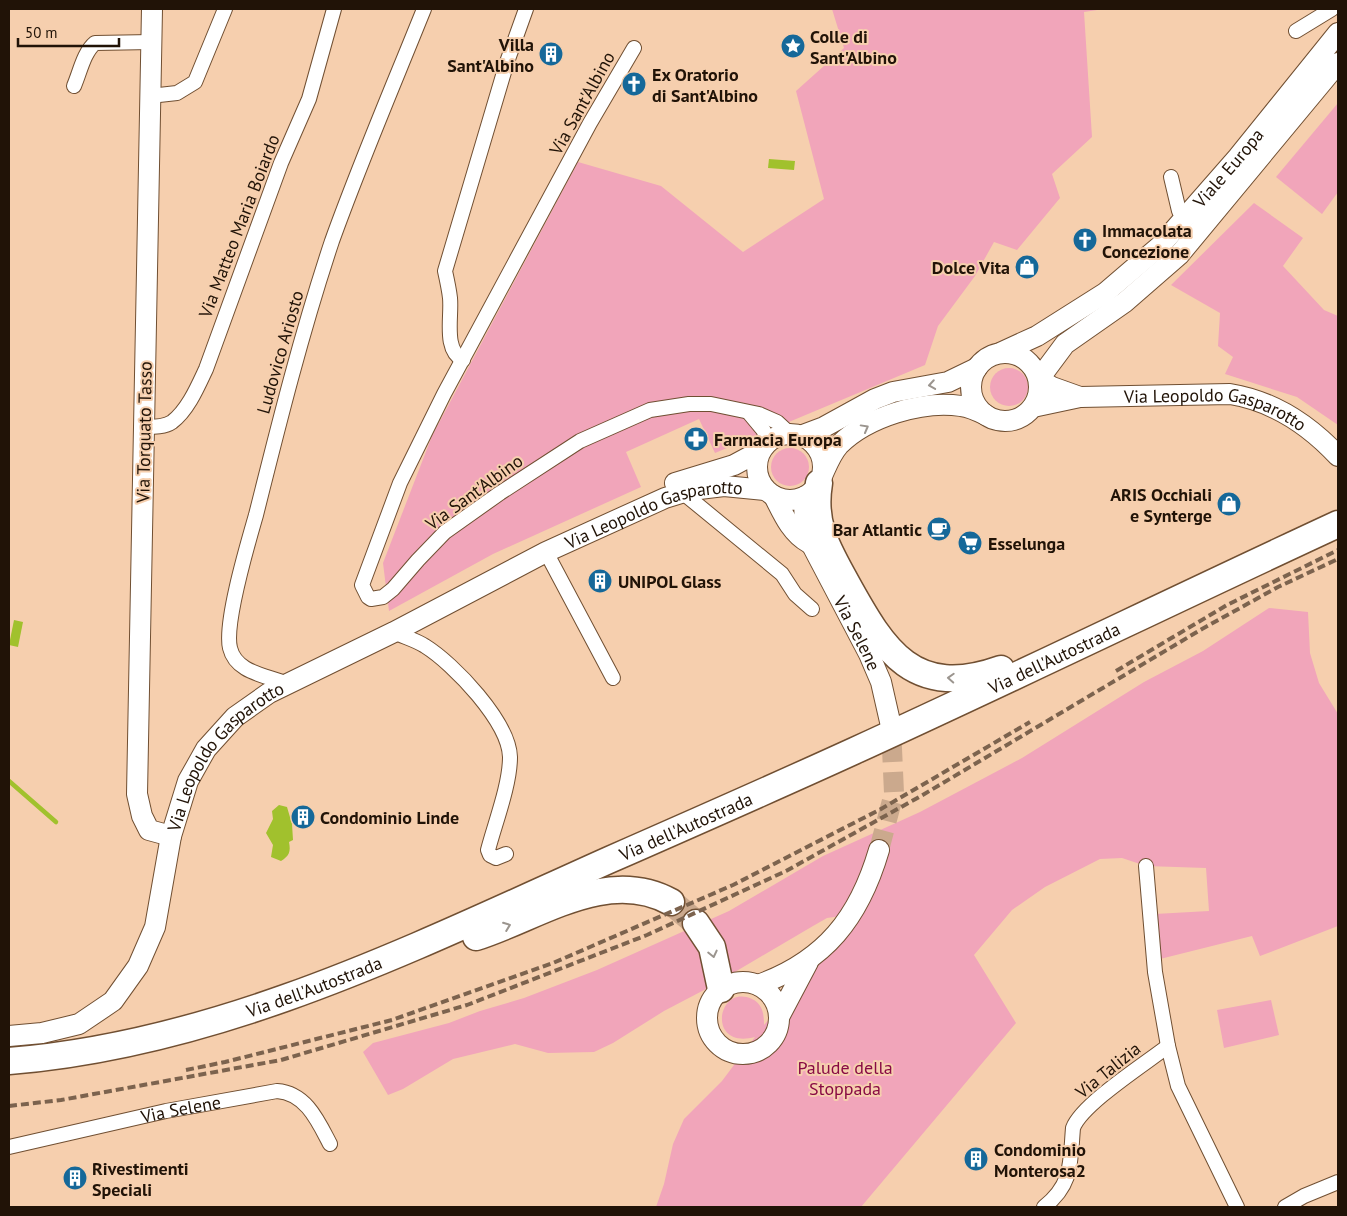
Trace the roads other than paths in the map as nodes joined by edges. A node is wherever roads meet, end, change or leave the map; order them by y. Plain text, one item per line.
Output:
1 (152, 9) edge
2 (225, 9) edge
3 (334, 9) edge
4 (424, 9) edge
5 (526, 9) edge
6 (1332, 9) edge
7 (1296, 31) dead end
8 (1338, 33) edge
9 (152, 42) junction
10 (634, 48) dead end
11 (1338, 63) edge
12 (74, 86) dead end
13 (150, 96) junction
14 (1171, 177) dead end
15 (1187, 218) junction
16 (1002, 352) junction
17 (463, 360) junction
18 (976, 368) junction
19 (1039, 378) junction
20 (1080, 397) junction
21 (1033, 407) junction
22 (749, 413) junction
23 (986, 415) junction
24 (145, 427) junction
25 (795, 435) junction
26 (1319, 435) junction
27 (1338, 439) edge
28 (763, 447) junction
29 (1338, 456) edge
30 (815, 485) junction
31 (705, 488) junction
32 (682, 492) junction
33 (769, 493) junction
34 (706, 513) junction
35 (1337, 525) edge
36 (810, 544) junction
37 (546, 552) junction
38 (812, 609) dead end
39 (1145, 614) junction
40 (394, 632) junction
41 (613, 678) dead end
42 (287, 684) junction
43 (892, 726) tunnel mouth
44 (171, 836) junction
45 (879, 850) tunnel mouth
46 (506, 854) dead end
47 (1146, 866) dead end
48 (671, 902) tunnel mouth
49 (696, 923) tunnel mouth
50 (392, 956) junction
51 (808, 962) junction
52 (758, 985) junction
53 (720, 989) junction
54 (779, 1017) junction
55 (9, 1036) edge
56 (1168, 1046) junction
57 (9, 1061) edge
58 (330, 1144) dead end
59 (9, 1147) edge
60 (1338, 1182) edge
61 (1044, 1207) edge
62 (1237, 1207) edge
63 (1285, 1207) edge

1 - 9 main road, Via Torquato Tasso
2 - 13 street
3 - 24 street, Via Matteo Maria Boiardo
4 - 42 street, Ludovico Ariosto
5 - 17 street
6 - 7 street
8 - 15 main road, Viale Europa
9 - 12 street
9 - 13 main road, Via Torquato Tasso
10 - 17 street, Via Sant'Albino
11 - 19 main road, Viale Europa
13 - 24 main road, Via Torquato Tasso
14 - 15 street
15 - 16 main road, Viale Europa
16 - 18 main road, Via Leopoldo Gasparotto
16 - 19 main road, Via Leopoldo Gasparotto
17 - 22 street, Via Sant'Albino
18 - 23 main road
18 -> 25 main road, Via Leopoldo Gasparotto
19 - 20 main road, Via Leopoldo Gasparotto
19 - 21 main road
20 - 21 main road, Via Leopoldo Gasparotto
20 - 26 main road, Via Leopoldo Gasparotto
21 - 23 main road, Via Leopoldo Gasparotto
22 - 25 street, Via Sant'Albino
22 - 28 street
30 -> 23 main road, Via Leopoldo Gasparotto
24 - 44 main road, Via Torquato Tasso
25 - 28 main road, Via Leopoldo Gasparotto
25 - 30 main road
26 - 27 street
26 - 29 main road, Via Leopoldo Gasparotto
28 - 33 main road, Via Leopoldo Gasparotto
28 - 37 main road, Via Leopoldo Gasparotto
30 - 33 main road, Via Leopoldo Gasparotto
30 - 36 main road, Via Selene
39 -> 30 highway
31 - 32 main road, Via Leopoldo Gasparotto
31 - 33 main road, Via Leopoldo Gasparotto
31 - 34 street
32 - 34 street, Via Leopoldo Gasparotto
32 - 37 main road, Via Leopoldo Gasparotto
33 - 36 main road, Via Selene
34 - 38 street, Via Leopoldo Gasparotto
35 - 39 highway, Via dell'Autostrada
36 - 43 main road, Via Selene
37 - 40 main road, Via Leopoldo Gasparotto
37 - 41 street, Via Leopoldo Gasparotto
39 - 50 highway, Via dell'Autostrada
40 - 42 main road, Via Leopoldo Gasparotto
40 - 46 street
42 - 44 main road, Via Leopoldo Gasparotto
44 - 55 main road, Via Leopoldo Gasparotto
45 - 51 main road
47 - 56 street, Via Talizia
50 -> 48 highway
49 -> 53 highway
50 - 57 highway, Via dell'Autostrada
51 - 52 main road
51 - 54 main road
52 - 53 main road
52 - 54 main road
53 - 54 main road
56 - 61 street, Via Talizia
56 - 62 street, Via Talizia
58 - 59 street, Via Selene
60 - 63 street

